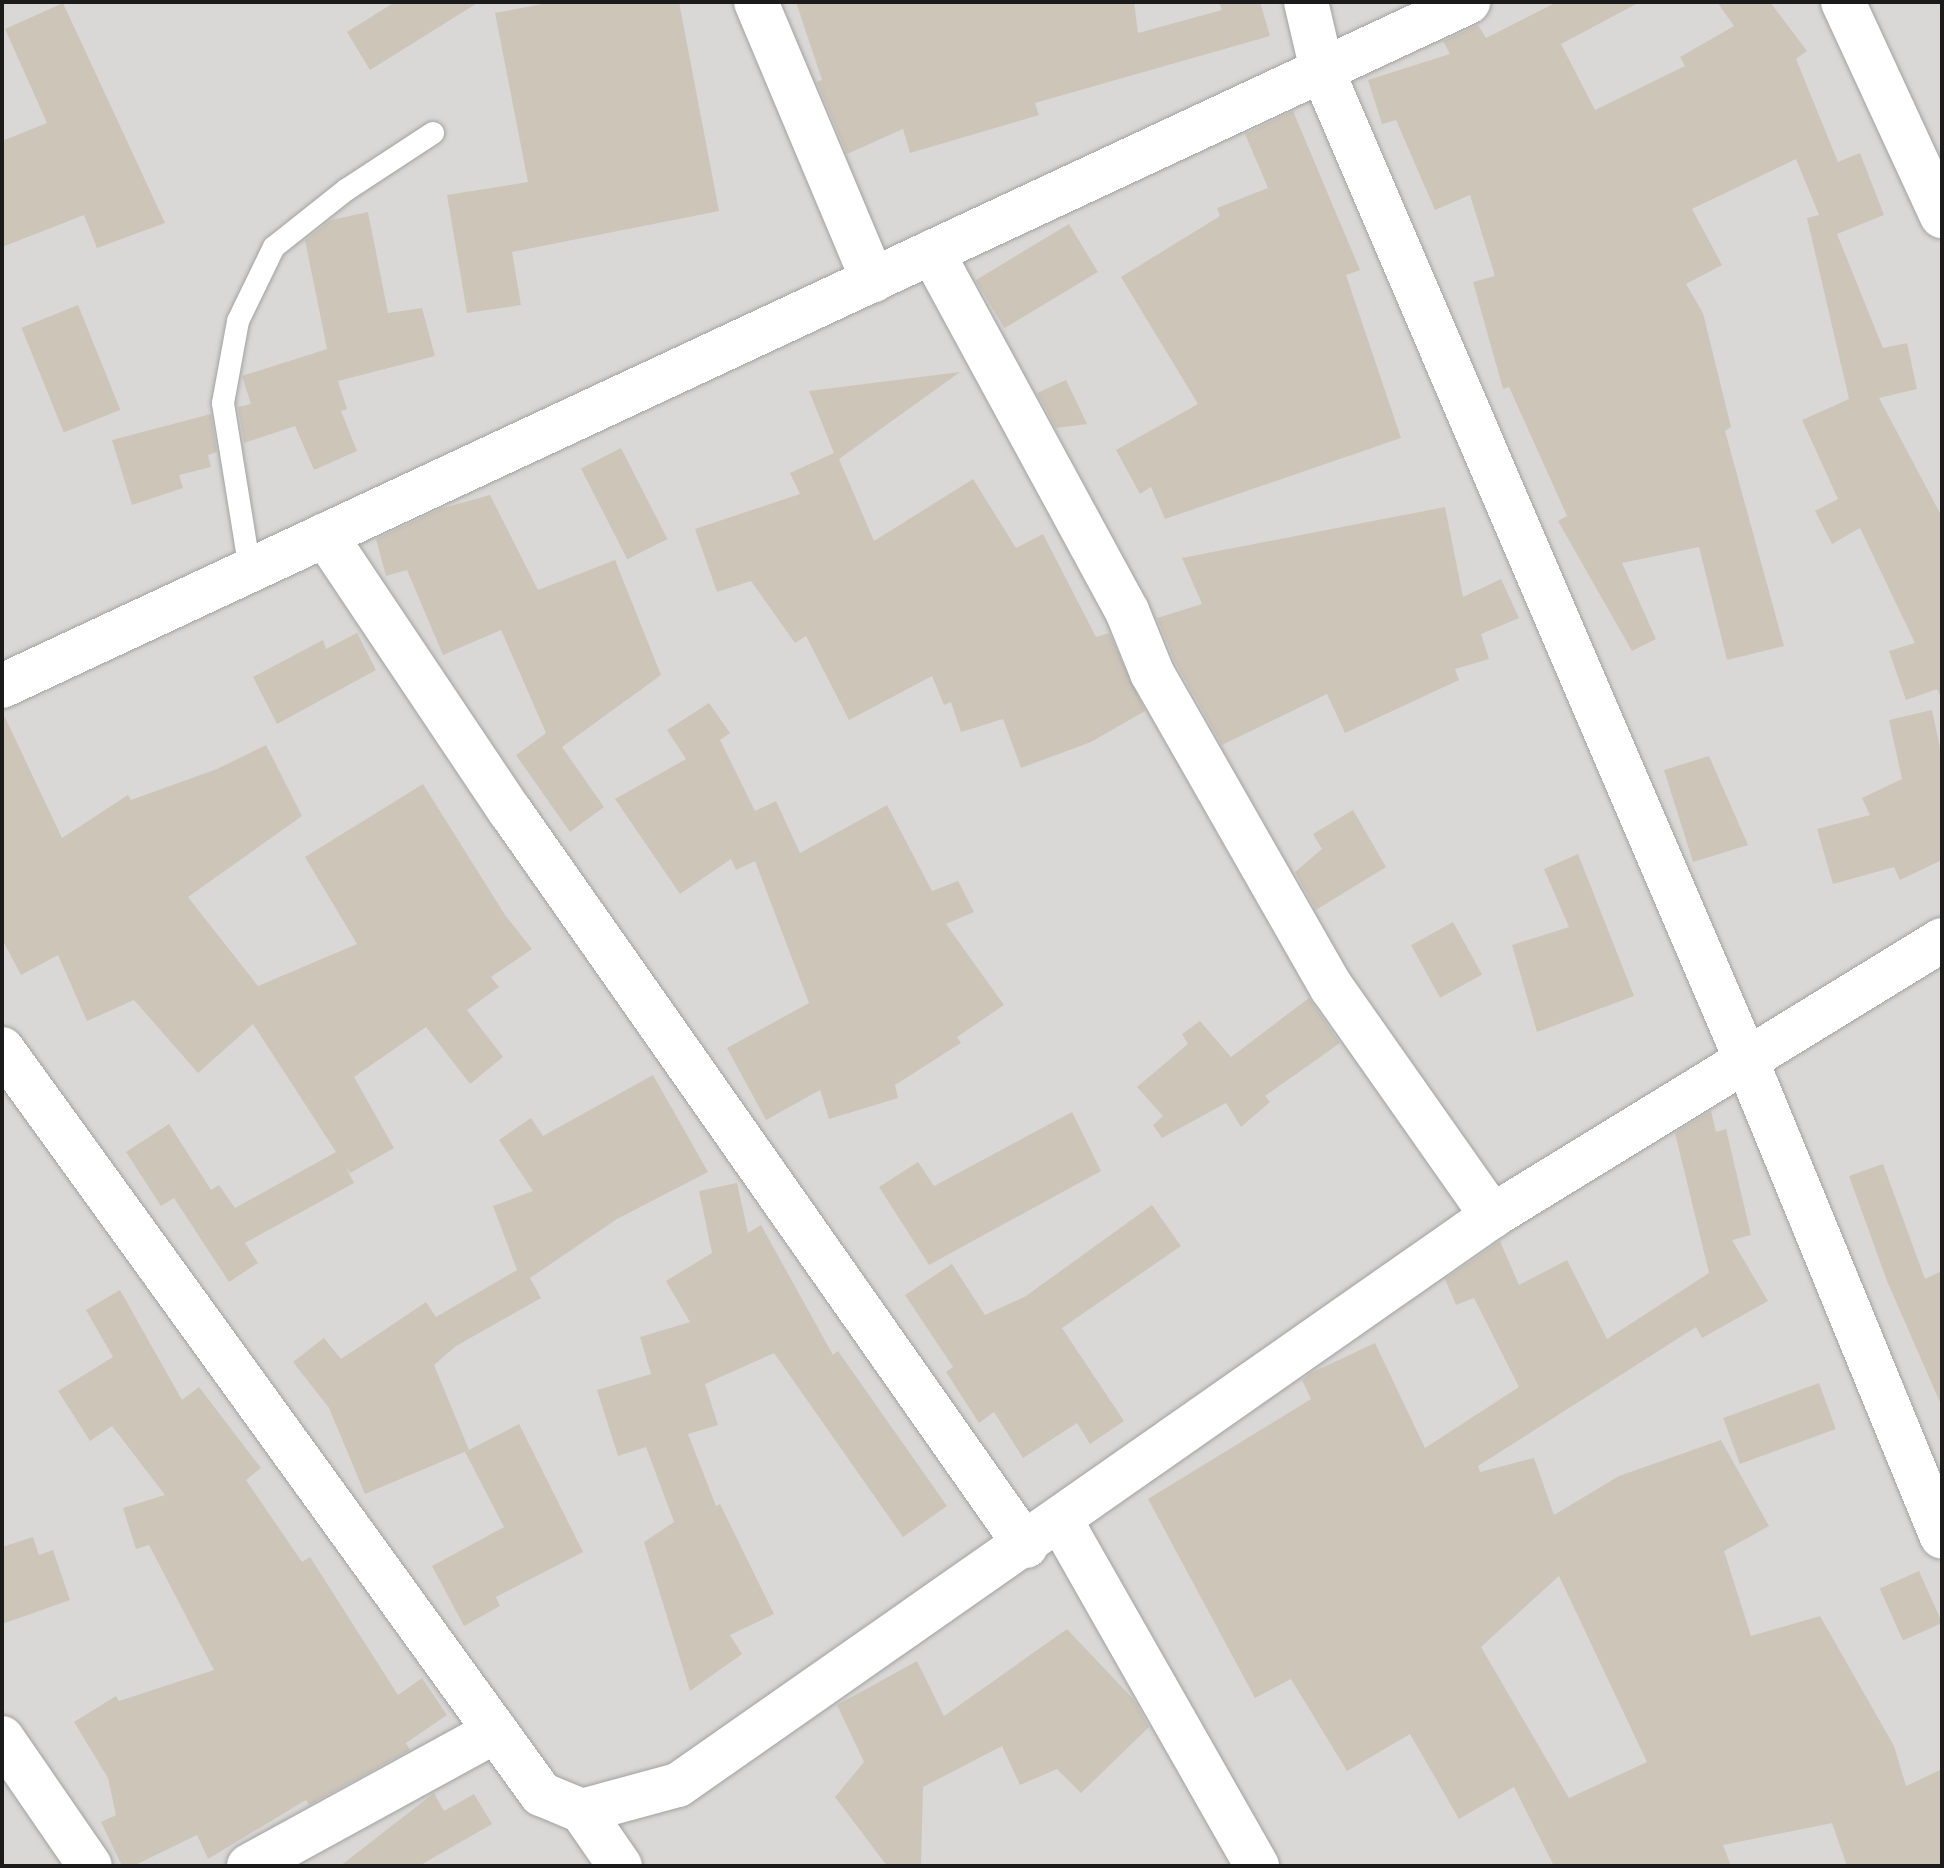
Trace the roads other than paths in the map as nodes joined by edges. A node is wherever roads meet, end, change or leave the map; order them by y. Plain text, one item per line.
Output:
1 (756, 2) edge
2 (1306, 2) edge
3 (1468, 2) edge
4 (1843, 2) edge
5 (1322, 70) junction
6 (433, 133) dead end
7 (1942, 216) edge
8 (932, 252) junction
9 (873, 280) junction
10 (325, 535) junction
11 (250, 570) junction
12 (2, 686) edge
13 (1942, 940) edge
14 (2, 1049) edge
15 (1747, 1062) junction
16 (1492, 1216) junction
17 (1061, 1521) junction
18 (1942, 1537) edge
19 (1026, 1546) junction
20 (496, 1731) junction
21 (2, 1738) edge
22 (582, 1811) junction
23 (618, 1865) edge
24 (90, 1866) edge
25 (249, 1866) edge
26 (1257, 1866) edge

1 - 9 street
2 - 5 street
3 - 5 street
4 - 7 street
5 - 8 street
5 - 15 street
6 - 11 lane
8 - 9 street
8 - 16 street
9 - 10 street
10 - 11 street
10 - 19 street
11 - 12 street
13 - 15 street
14 - 20 street
15 - 16 street
15 - 18 street
16 - 17 street
17 - 19 street
17 - 26 street
19 - 22 street
20 - 22 street
20 - 25 street
21 - 24 street
22 - 23 street

